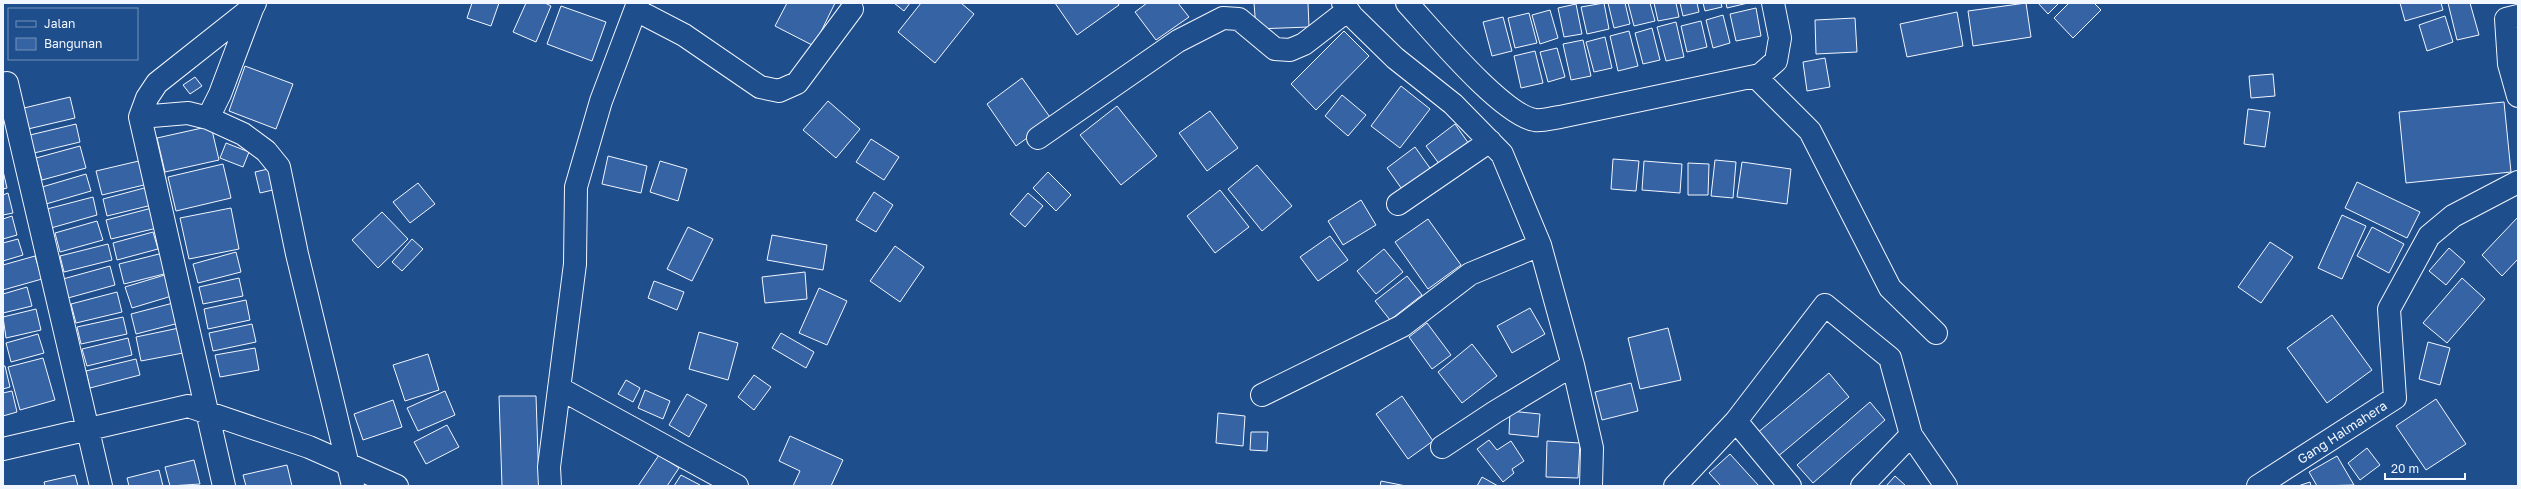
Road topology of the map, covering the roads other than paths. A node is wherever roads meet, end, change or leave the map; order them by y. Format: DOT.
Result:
graph roads {
  1 [pos="1407,3"];
  2 [pos="1773,3"];
  3 [pos="254,5"];
  4 [pos="637,6"];
  5 [pos="1346,6"];
  6 [pos="852,9"];
  7 [pos="2518,16"];
  8 [pos="1755,76"];
  9 [pos="7,83"];
  10 [pos="2518,96"];
  11 [pos="140,116"];
  12 [pos="208,118"];
  13 [pos="1038,138"];
  14 [pos="1490,141"];
  15 [pos="2518,182"];
  16 [pos="1398,204"];
  17 [pos="1540,245"];
  18 [pos="1936,333"];
  19 [pos="1573,366"];
  20 [pos="559,388"];
  21 [pos="1262,396"];
  22 [pos="208,413"];
  23 [pos="1736,421"];
  24 [pos="90,429"];
  25 [pos="1911,435"];
  26 [pos="1442,447"];
  27 [pos="3,449"];
  28 [pos="346,464"];
  29 [pos="102,486"];
  30 [pos="224,486"];
  31 [pos="353,486"];
  32 [pos="397,486"];
  33 [pos="550,486"];
  34 [pos="737,486"];
  35 [pos="1591,486"];
  36 [pos="1675,486"];
  37 [pos="1790,486"];
  38 [pos="1862,486"];
  39 [pos="1946,486"];
  40 [pos="2258,486"];
  1 -- 8 [label="street"];
  2 -- 8 [label="street"];
  3 -- 11 [label="street"];
  3 -- 12 [label="street"];
  4 -- 6 [label="street"];
  4 -- 20 [label="street"];
  5 -- 13 [label="street"];
  5 -- 14 [label="street"];
  7 -- 10 [label="street"];
  8 -- 18 [label="street"];
  9 -- 24 [label="street"];
  11 -- 12 [label="street"];
  11 -- 22 [label="street"];
  12 -- 28 [label="street"];
  14 -- 16 [label="street"];
  14 -- 17 [label="street"];
  15 -- 40 [label="street, Gang Halmahera"];
  17 -- 19 [label="street"];
  17 -- 21 [label="street"];
  19 -- 26 [label="street"];
  19 -- 35 [label="street"];
  20 -- 33 [label="street"];
  20 -- 34 [label="street"];
  22 -- 24 [label="street"];
  22 -- 28 [label="street"];
  22 -- 30 [label="street"];
  23 -- 25 [label="street"];
  23 -- 36 [label="street"];
  23 -- 37 [label="street"];
  24 -- 27 [label="street"];
  24 -- 29 [label="street"];
  25 -- 38 [label="street"];
  25 -- 39 [label="street"];
  28 -- 31 [label="street"];
  28 -- 32 [label="street"];
}
